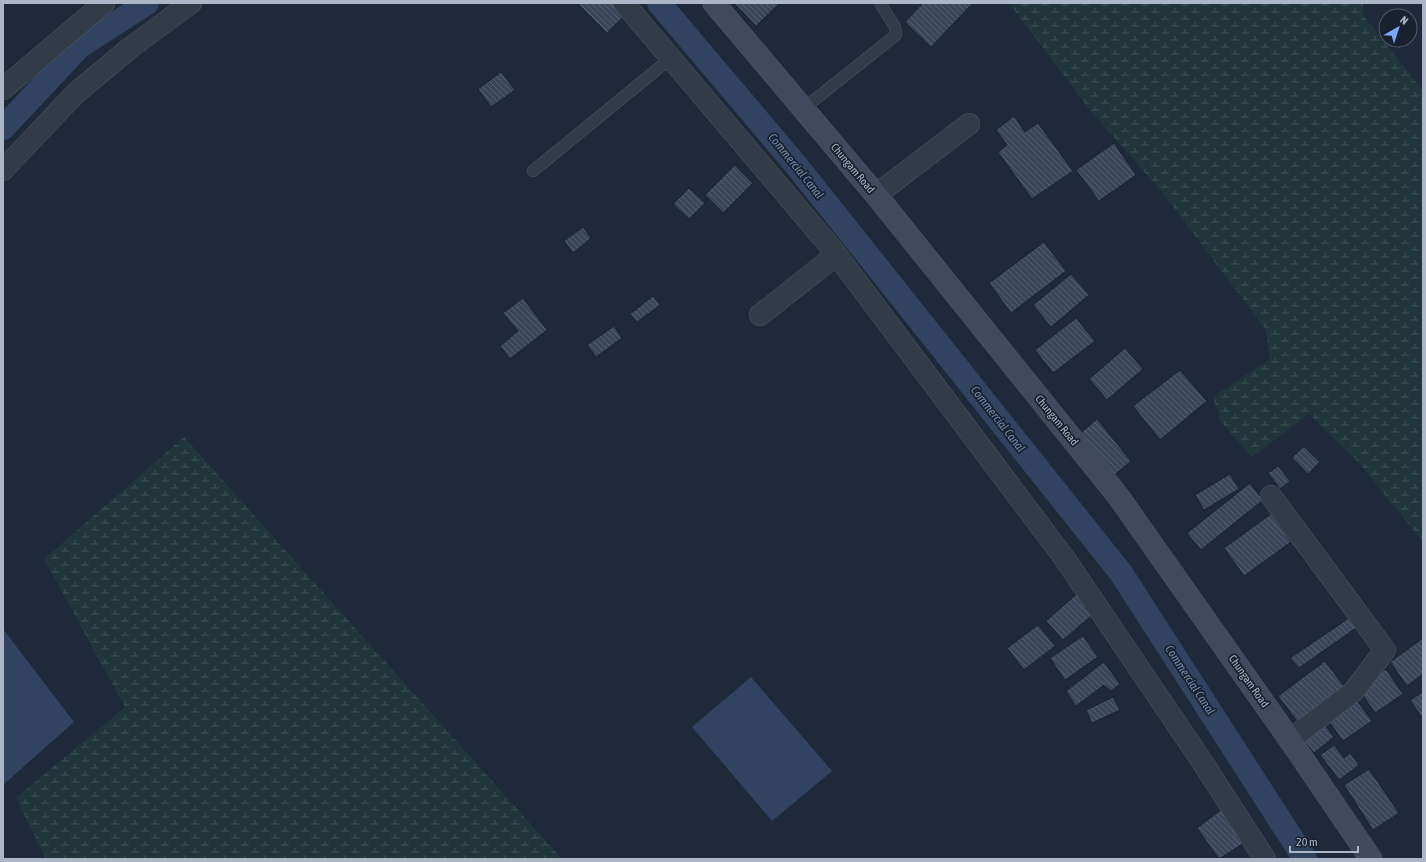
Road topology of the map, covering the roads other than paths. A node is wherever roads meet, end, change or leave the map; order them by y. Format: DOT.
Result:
graph roads {
  1 [pos="104,3"];
  2 [pos="191,3"];
  3 [pos="624,3"];
  4 [pos="714,3"];
  5 [pos="880,3"];
  6 [pos="671,58"];
  7 [pos="3,89"];
  8 [pos="803,110"];
  9 [pos="969,124"];
  10 [pos="3,170"];
  11 [pos="534,171"];
  12 [pos="876,196"];
  13 [pos="836,255"];
  14 [pos="760,315"];
  15 [pos="1271,496"];
  16 [pos="1290,740"];
  17 [pos="1265,859"];
  18 [pos="1370,859"];
  1 -- 7 [label="street"];
  2 -- 10 [label="street"];
  3 -- 6 [label="street"];
  4 -- 8 [label="main road, Chungam Road"];
  5 -- 8 [label="lane"];
  6 -- 11 [label="lane"];
  6 -- 13 [label="street"];
  8 -- 12 [label="main road, Chungam Road"];
  9 -- 12 [label="street"];
  12 -- 16 [label="main road, Chungam Road"];
  13 -- 14 [label="street"];
  13 -- 17 [label="street"];
  15 -- 16 [label="street"];
  16 -- 18 [label="main road, Chungam Road"];
}
